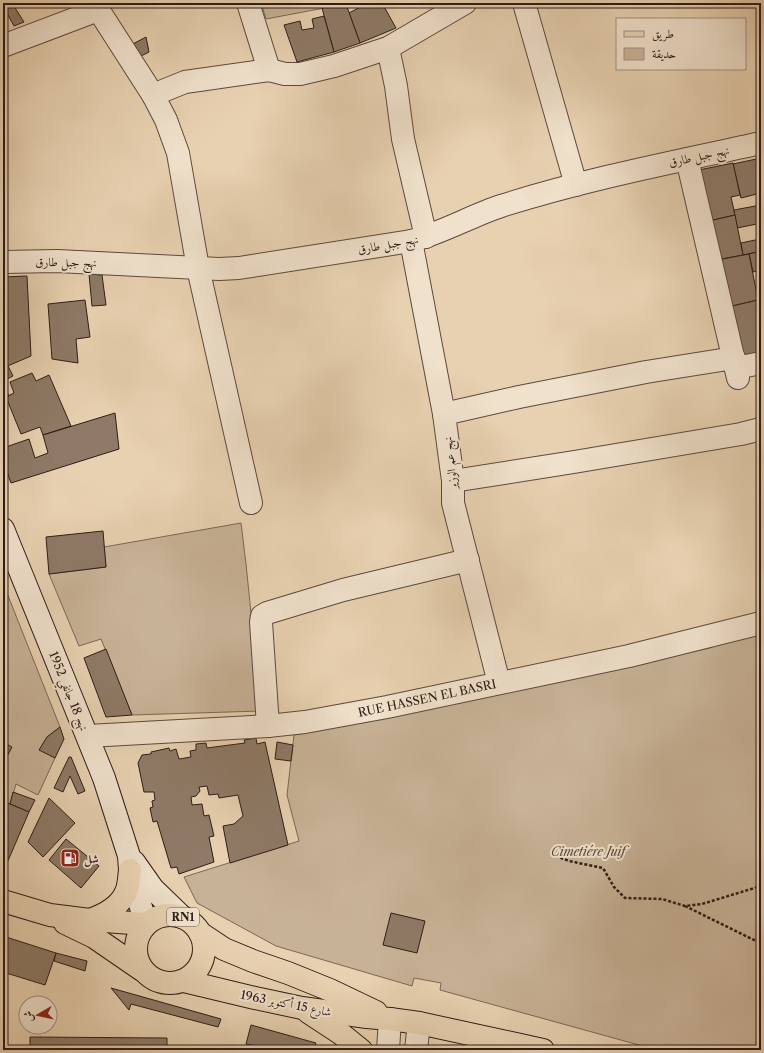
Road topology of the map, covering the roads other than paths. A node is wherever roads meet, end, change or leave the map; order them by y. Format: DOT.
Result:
graph roads {
  1 [pos="248,3"];
  2 [pos="465,3"];
  3 [pos="524,3"];
  4 [pos="96,6"];
  5 [pos="3,46"];
  6 [pos="388,48"];
  7 [pos="269,70"];
  8 [pos="152,95"];
  9 [pos="761,143"];
  10 [pos="687,159"];
  11 [pos="576,185"];
  12 [pos="418,239"];
  13 [pos="3,262"];
  14 [pos="198,268"];
  15 [pos="761,363"];
  16 [pos="736,368"];
  17 [pos="444,414"];
  18 [pos="761,429"];
  19 [pos="453,481"];
  20 [pos="251,503"];
  21 [pos="3,529"];
  22 [pos="468,560"];
  23 [pos="761,623"];
  24 [pos="499,683"];
  25 [pos="268,726"];
  26 [pos="88,736"];
  27 [pos="130,863"];
  28 [pos="3,901"];
  29 [pos="50,915"];
  30 [pos="182,917"];
  31 [pos="90,920"];
  32 [pos="146,924"];
  33 [pos="200,933"];
  34 [pos="142,970"];
  35 [pos="184,981"];
  36 [pos="302,1008"];
  37 [pos="390,1018"];
  38 [pos="419,1023"];
  39 [pos="361,1050"];
  40 [pos="388,1050"];
  41 [pos="416,1050"];
  42 [pos="543,1050"];
  1 -- 7 [label="street"];
  2 -- 6 [label="street"];
  3 -- 11 [label="street"];
  4 -- 5 [label="street"];
  4 -- 8 [label="street"];
  6 -- 7 [label="street"];
  6 -- 12 [label="street, نهج عم الوزير"];
  7 -- 8 [label="street"];
  8 -- 14 [label="street"];
  9 -- 10 [label="street, نهج جبل طارق"];
  10 -- 11 [label="street, نهج جبل طارق"];
  10 -- 16 [label="street"];
  11 -- 12 [label="street, نهج جبل طارق"];
  12 -- 14 [label="street, نهج جبل طارق"];
  12 -- 17 [label="street, نهج عم الوزير"];
  13 -- 14 [label="street, نهج جبل طارق"];
  14 -- 20 [label="street"];
  15 -- 16 [label="street"];
  16 -- 17 [label="street"];
  17 -- 19 [label="street, نهج عم الوزير"];
  18 -- 19 [label="street"];
  19 -- 22 [label="street, نهج عم الوزير"];
  21 -- 26 [label="street, نهج 18 جانفي 1952"];
  22 -- 24 [label="street, نهج عم الوزير"];
  22 -- 25 [label="street"];
  23 -- 24 [label="street, RUE HASSEN EL BASRI"];
  24 -- 25 [label="street, RUE HASSEN EL BASRI"];
  25 -- 26 [label="street, RUE HASSEN EL BASRI"];
  26 -- 27 [label="street, نهج 18 جانفي 1952"];
  27 -- 30 [label="street"];
  27 -- 31 [label="main road"];
  27 -- 32 [label="street, نهج 18 جانفي 1952"];
  28 -- 29 [label="main road, RN1"];
  29 -- 31 [label="main road, RN1"];
  29 -- 34 [label="main road, RN1"];
  30 -- 32 [label="main road, RN1"];
  30 -- 33 [label="main road, RN1"];
  31 -- 32 [label="main road, RN1"];
  32 -- 34 [label="main road"];
  33 -- 35 [label="main road, RN1"];
  33 -- 37 [label="main road, شارع 15 أكتوبر 1963 / RN1"];
  34 -- 35 [label="main road, RN1"];
  35 -- 36 [label="main road, شارع 15 أكتوبر 1963 / RN1"];
  36 -- 37 [label="main road, شارع 15 أكتوبر 1963 / RN1"];
  36 -- 39 [label="main road"];
  37 -- 38 [label="main road, شارع 15 أكتوبر 1963 / RN1"];
  37 -- 40 [label="street"];
  38 -- 41 [label="street"];
  38 -- 42 [label="main road, شارع 15 أكتوبر 1963 / RN1"];
}
